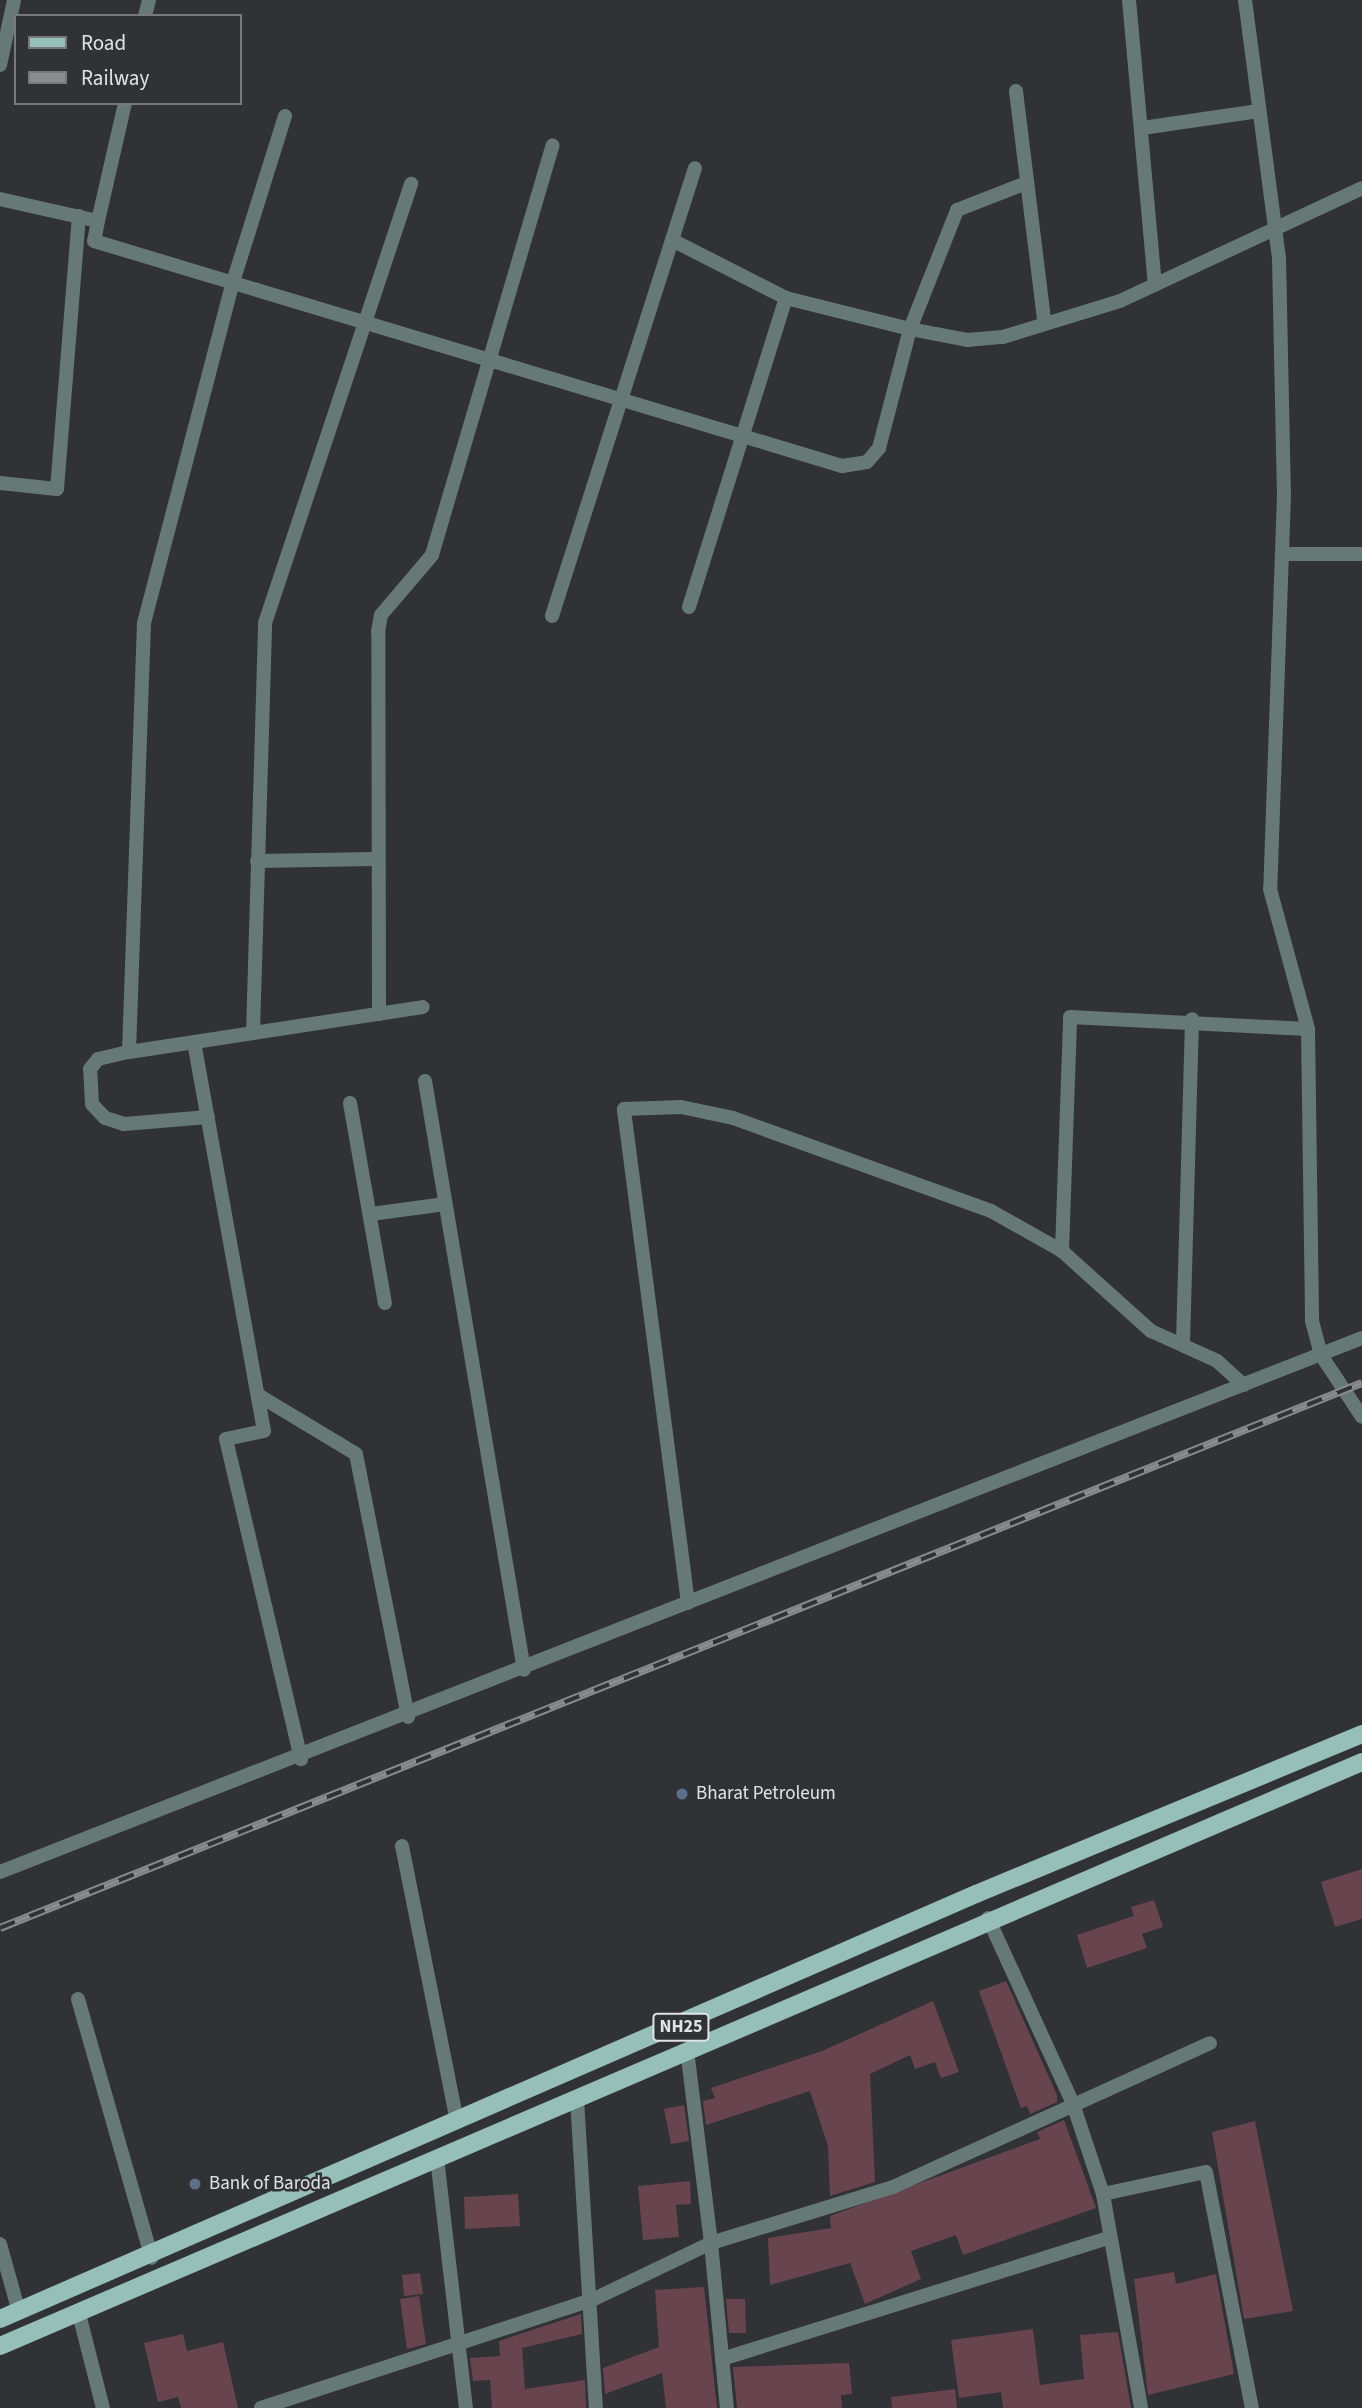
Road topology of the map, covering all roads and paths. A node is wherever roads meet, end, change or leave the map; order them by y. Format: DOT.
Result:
graph roads {
  1 [pos="15,0"];
  2 [pos="1129,0"];
  3 [pos="1245,0"];
  4 [pos="0,65"];
  5 [pos="1016,90"];
  6 [pos="125,105"];
  7 [pos="1259,111"];
  8 [pos="285,116"];
  9 [pos="1142,128"];
  10 [pos="553,145"];
  11 [pos="695,168"];
  12 [pos="411,184"];
  13 [pos="1024,184"];
  14 [pos="1362,188"];
  15 [pos="0,199"];
  16 [pos="79,216"];
  17 [pos="98,221"];
  18 [pos="1275,229"];
  19 [pos="672,240"];
  20 [pos="233,282"];
  21 [pos="1155,285"];
  22 [pos="786,298"];
  23 [pos="368,320"];
  24 [pos="1044,320"];
  25 [pos="910,329"];
  26 [pos="488,356"];
  27 [pos="623,397"];
  28 [pos="745,435"];
  29 [pos="0,483"];
  30 [pos="1282,554"];
  31 [pos="1362,554"];
  32 [pos="689,607"];
  33 [pos="552,616"];
  34 [pos="374,859"];
  35 [pos="257,861"];
  36 [pos="423,1007"];
  37 [pos="379,1014"];
  38 [pos="1192,1019"];
  39 [pos="1308,1028"];
  40 [pos="253,1033"];
  41 [pos="194,1042"];
  42 [pos="129,1052"];
  43 [pos="425,1081"];
  44 [pos="350,1103"];
  45 [pos="208,1117"];
  46 [pos="445,1204"];
  47 [pos="371,1214"];
  48 [pos="1062,1251"];
  49 [pos="385,1303"];
  50 [pos="1362,1338"];
  51 [pos="1183,1343"];
  52 [pos="1321,1355"];
  53 [pos="1244,1385"];
  54 [pos="258,1395"];
  55 [pos="1362,1417"];
  56 [pos="688,1603"];
  57 [pos="524,1670"];
  58 [pos="408,1717"];
  59 [pos="1362,1734"];
  60 [pos="301,1759"];
  61 [pos="1362,1762"];
  62 [pos="401,1846"];
  63 [pos="0,1872"];
  64 [pos="988,1918"];
  65 [pos="78,1999"];
  66 [pos="1210,2043"];
  67 [pos="687,2050"];
  68 [pos="578,2099"];
  69 [pos="1073,2104"];
  70 [pos="457,2122"];
  71 [pos="437,2158"];
  72 [pos="1103,2194"];
  73 [pos="1109,2238"];
  74 [pos="711,2243"];
  75 [pos="0,2244"];
  76 [pos="152,2258"];
  77 [pos="592,2300"];
  78 [pos="19,2312"];
  79 [pos="79,2314"];
  80 [pos="0,2319"];
  81 [pos="457,2339"];
  82 [pos="0,2346"];
  83 [pos="722,2359"];
  84 [pos="103,2408"];
  85 [pos="261,2408"];
  86 [pos="466,2408"];
  87 [pos="596,2408"];
  88 [pos="727,2408"];
  89 [pos="1140,2408"];
  90 [pos="1252,2408"];
  1 -- 4 [label="street"];
  2 -- 9 [label="street"];
  3 -- 7 [label="street"];
  5 -- 13 [label="street"];
  6 -- 17 [label="street"];
  7 -- 9 [label="street"];
  7 -- 18 [label="street"];
  8 -- 20 [label="street"];
  9 -- 21 [label="street"];
  10 -- 26 [label="street"];
  11 -- 19 [label="street"];
  12 -- 23 [label="street"];
  13 -- 24 [label="street"];
  13 -- 25 [label="street"];
  14 -- 18 [label="street"];
  15 -- 16 [label="street"];
  16 -- 17 [label="street"];
  16 -- 29 [label="street"];
  17 -- 20 [label="street"];
  18 -- 21 [label="street"];
  18 -- 30 [label="street"];
  19 -- 22 [label="street"];
  19 -- 27 [label="street"];
  20 -- 23 [label="street"];
  20 -- 42 [label="street"];
  21 -- 24 [label="street"];
  22 -- 25 [label="street"];
  22 -- 28 [label="street"];
  23 -- 26 [label="street"];
  23 -- 35 [label="street"];
  24 -- 25 [label="street"];
  25 -- 28 [label="street"];
  26 -- 27 [label="street"];
  26 -- 34 [label="street"];
  27 -- 28 [label="street"];
  27 -- 33 [label="street"];
  28 -- 32 [label="street"];
  30 -- 31 [label="street"];
  30 -- 39 [label="street"];
  34 -- 35 [label="street"];
  34 -- 37 [label="street"];
  35 -- 40 [label="street"];
  36 -- 37 [label="street"];
  37 -- 40 [label="street"];
  38 -- 39 [label="street"];
  38 -- 48 [label="street"];
  38 -- 51 [label="street"];
  39 -- 52 [label="street"];
  40 -- 41 [label="street"];
  41 -- 42 [label="street"];
  41 -- 45 [label="street"];
  42 -- 45 [label="street"];
  43 -- 46 [label="street"];
  44 -- 47 [label="street"];
  45 -- 54 [label="street"];
  46 -- 47 [label="street"];
  46 -- 57 [label="street"];
  47 -- 49 [label="street"];
  48 -- 51 [label="street"];
  48 -- 56 [label="street"];
  50 -- 52 [label="street"];
  51 -- 53 [label="street"];
  52 -- 53 [label="street"];
  52 -- 55 [label="street"];
  53 -- 56 [label="street"];
  54 -- 58 [label="street"];
  54 -- 60 [label="street"];
  56 -- 57 [label="street"];
  57 -- 58 [label="street"];
  58 -- 60 [label="street"];
  59 -- 70 [label="main road, NH25"];
  60 -- 63 [label="street"];
  61 -- 64 [label="main road, NH25"];
  62 -- 70 [label="street"];
  64 -- 67 [label="main road, NH25"];
  64 -- 69 [label="street"];
  65 -- 76 [label="street"];
  66 -- 69 [label="street"];
  67 -- 68 [label="main road, NH25"];
  67 -- 74 [label="street"];
  68 -- 71 [label="main road, NH25"];
  68 -- 77 [label="street"];
  69 -- 72 [label="street"];
  69 -- 74 [label="street"];
  70 -- 76 [label="main road, NH25"];
  71 -- 79 [label="main road, NH25"];
  71 -- 81 [label="street"];
  72 -- 73 [label="street"];
  72 -- 90 [label="street"];
  73 -- 83 [label="street"];
  73 -- 89 [label="street"];
  74 -- 77 [label="street"];
  74 -- 83 [label="street"];
  75 -- 78 [label="street"];
  76 -- 78 [label="main road, NH25"];
  77 -- 81 [label="street"];
  77 -- 87 [label="street"];
  78 -- 80 [label="main road, NH25"];
  79 -- 82 [label="main road, NH25"];
  79 -- 84 [label="street"];
  81 -- 85 [label="street"];
  81 -- 86 [label="street"];
  83 -- 88 [label="street"];
}
